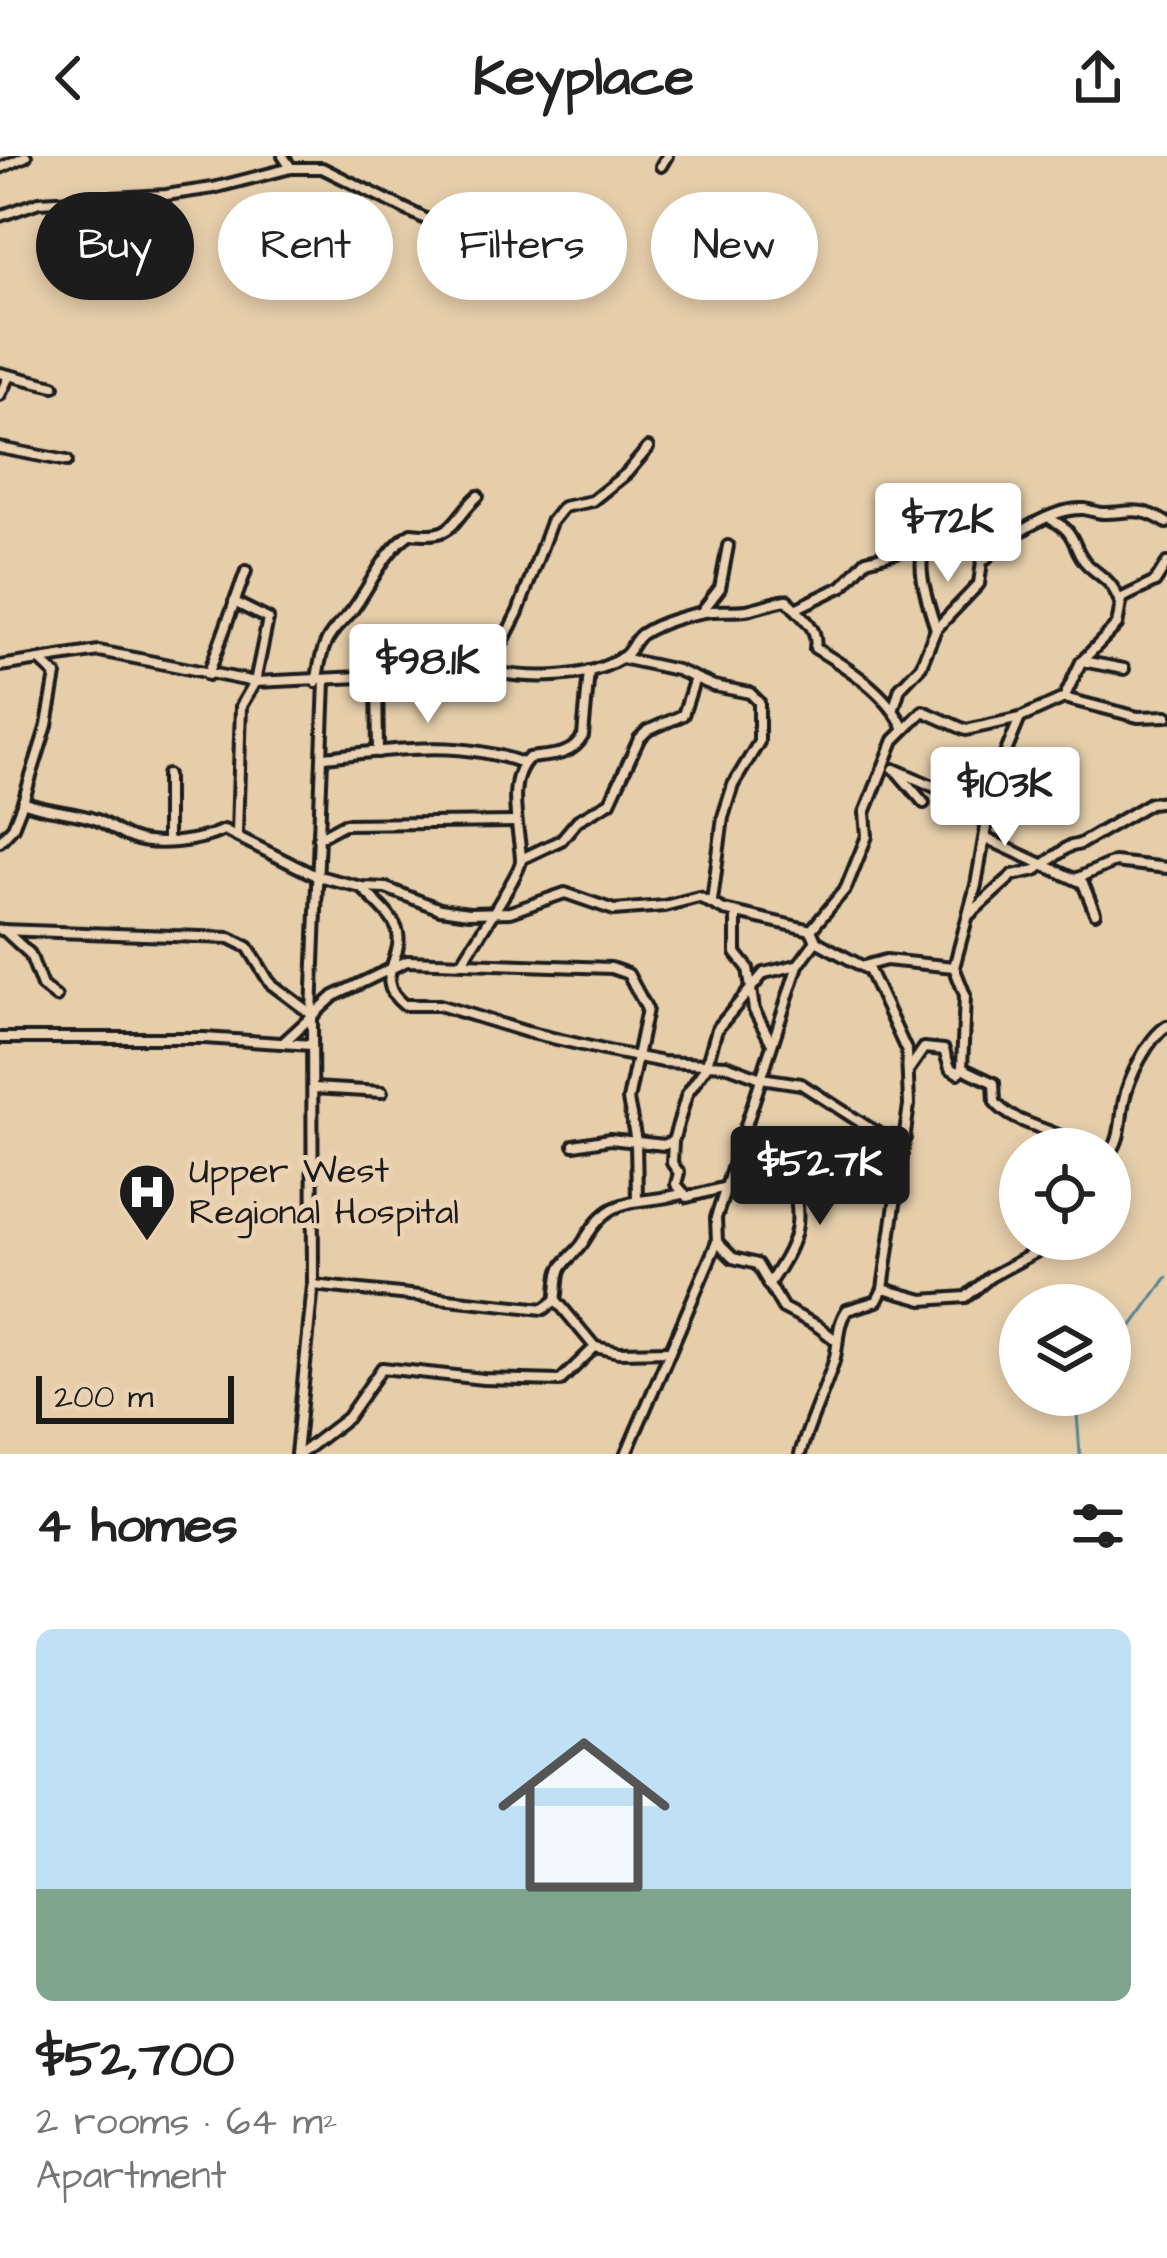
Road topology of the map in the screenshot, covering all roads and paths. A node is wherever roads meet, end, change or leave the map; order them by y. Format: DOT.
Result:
graph roads {
  1 [pos="26,156"];
  2 [pos="284,156"];
  3 [pos="667,156"];
  4 [pos="661,166"];
  5 [pos="0,168"];
  6 [pos="291,168"];
  7 [pos="417,212"];
  8 [pos="0,216"];
  9 [pos="4,375"];
  10 [pos="54,386"];
  11 [pos="0,395"];
  12 [pos="0,448"];
  13 [pos="648,448"];
  14 [pos="67,461"];
  15 [pos="478,496"];
  16 [pos="1050,519"];
  17 [pos="1167,523"];
  18 [pos="934,535"];
  19 [pos="728,546"];
  20 [pos="982,562"];
  21 [pos="1167,563"];
  22 [pos="246,571"];
  23 [pos="787,600"];
  24 [pos="234,602"];
  25 [pos="1120,603"];
  26 [pos="701,612"];
  27 [pos="936,629"];
  28 [pos="621,658"];
  29 [pos="41,661"];
  30 [pos="1081,662"];
  31 [pos="0,666"];
  32 [pos="1124,669"];
  33 [pos="488,671"];
  34 [pos="590,671"];
  35 [pos="208,674"];
  36 [pos="377,676"];
  37 [pos="695,678"];
  38 [pos="320,681"];
  39 [pos="255,682"];
  40 [pos="1064,698"];
  41 [pos="894,708"];
  42 [pos="1167,716"];
  43 [pos="1020,718"];
  44 [pos="904,729"];
  45 [pos="378,752"];
  46 [pos="325,757"];
  47 [pos="523,763"];
  48 [pos="890,766"];
  49 [pos="167,775"];
  50 [pos="1167,801"];
  51 [pos="23,802"];
  52 [pos="924,803"];
  53 [pos="990,811"];
  54 [pos="515,822"];
  55 [pos="237,834"];
  56 [pos="317,838"];
  57 [pos="985,838"];
  58 [pos="167,840"];
  59 [pos="0,841"];
  60 [pos="521,859"];
  61 [pos="1045,864"];
  62 [pos="1167,868"];
  63 [pos="314,875"];
  64 [pos="1075,879"];
  65 [pos="362,887"];
  66 [pos="712,902"];
  67 [pos="492,912"];
  68 [pos="736,913"];
  69 [pos="1095,914"];
  70 [pos="968,915"];
  71 [pos="2,930"];
  72 [pos="811,930"];
  73 [pos="816,940"];
  74 [pos="463,961"];
  75 [pos="798,965"];
  76 [pos="864,966"];
  77 [pos="954,967"];
  78 [pos="388,969"];
  79 [pos="752,986"];
  80 [pos="56,997"];
  81 [pos="312,1014"];
  82 [pos="1167,1025"];
  83 [pos="0,1038"];
  84 [pos="285,1041"];
  85 [pos="772,1043"];
  86 [pos="312,1045"];
  87 [pos="637,1055"];
  88 [pos="706,1067"];
  89 [pos="962,1068"];
  90 [pos="908,1072"];
  91 [pos="761,1078"];
  92 [pos="313,1088"];
  93 [pos="382,1092"];
  94 [pos="1040,1128"];
  95 [pos="1122,1128"];
  96 [pos="879,1134"];
  97 [pos="905,1138"];
  98 [pos="636,1141"];
  99 [pos="673,1141"];
  100 [pos="574,1145"];
  101 [pos="739,1146"];
  102 [pos="767,1154"];
  103 [pos="788,1156"];
  104 [pos="726,1187"];
  105 [pos="682,1194"];
  106 [pos="637,1200"];
  107 [pos="717,1242"];
  108 [pos="1021,1260"];
  109 [pos="314,1285"];
  110 [pos="768,1285"];
  111 [pos="883,1288"];
  112 [pos="556,1300"];
  113 [pos="837,1341"];
  114 [pos="595,1347"];
  115 [pos="670,1351"];
  116 [pos="298,1454"];
  117 [pos="626,1454"];
  118 [pos="800,1454"];
  1 -- 5 [label="street"];
  2 -- 6 [label="street"];
  3 -- 4 [label="street"];
  6 -- 7 [label="street"];
  6 -- 8 [label="street"];
  9 -- 10 [label="street"];
  9 -- 11 [label="street"];
  12 -- 14 [label="street"];
  13 -- 33 [label="street"];
  15 -- 38 [label="street"];
  16 -- 17 [label="street"];
  16 -- 20 [label="street"];
  16 -- 25 [label="street"];
  18 -- 20 [label="street"];
  18 -- 23 [label="street"];
  18 -- 27 [label="street"];
  19 -- 26 [label="street"];
  20 -- 27 [label="street"];
  21 -- 25 [label="street"];
  22 -- 24 [label="street"];
  23 -- 26 [label="street"];
  23 -- 41 [label="street"];
  24 -- 35 [label="street"];
  24 -- 39 [label="street"];
  25 -- 30 [label="street"];
  26 -- 28 [label="street"];
  27 -- 41 [label="street"];
  28 -- 34 [label="street"];
  28 -- 37 [label="street"];
  29 -- 31 [label="street"];
  29 -- 35 [label="street"];
  29 -- 51 [label="street"];
  30 -- 32 [label="street"];
  30 -- 40 [label="street"];
  33 -- 34 [label="street"];
  33 -- 36 [label="street"];
  34 -- 47 [label="street"];
  35 -- 39 [label="street"];
  36 -- 38 [label="street"];
  36 -- 45 [label="street"];
  37 -- 60 [label="street"];
  37 -- 66 [label="street"];
  38 -- 39 [label="street"];
  38 -- 46 [label="street"];
  39 -- 55 [label="street"];
  40 -- 42 [label="street"];
  40 -- 43 [label="street"];
  41 -- 44 [label="street"];
  43 -- 44 [label="street"];
  43 -- 53 [label="street"];
  44 -- 48 [label="street"];
  45 -- 46 [label="street"];
  45 -- 47 [label="street"];
  46 -- 56 [label="street"];
  47 -- 54 [label="street"];
  48 -- 52 [label="street"];
  48 -- 53 [label="street"];
  48 -- 72 [label="street"];
  49 -- 58 [label="street"];
  50 -- 61 [label="street"];
  51 -- 58 [label="street"];
  51 -- 59 [label="street"];
  53 -- 57 [label="street"];
  54 -- 56 [label="street"];
  54 -- 60 [label="street"];
  55 -- 58 [label="street"];
  55 -- 63 [label="street"];
  56 -- 63 [label="street"];
  57 -- 61 [label="street"];
  57 -- 70 [label="street"];
  60 -- 67 [label="street"];
  61 -- 64 [label="street"];
  61 -- 70 [label="street"];
  62 -- 64 [label="street"];
  63 -- 65 [label="street"];
  63 -- 81 [label="street"];
  64 -- 69 [label="street"];
  65 -- 67 [label="street"];
  65 -- 78 [label="street"];
  66 -- 67 [label="street"];
  66 -- 68 [label="street"];
  67 -- 74 [label="street"];
  68 -- 72 [label="street"];
  68 -- 79 [label="street"];
  70 -- 77 [label="street"];
  71 -- 80 [label="street"];
  71 -- 81 [label="street"];
  72 -- 73 [label="street"];
  73 -- 75 [label="street"];
  73 -- 76 [label="street"];
  74 -- 78 [label="street"];
  74 -- 87 [label="street"];
  75 -- 79 [label="street"];
  75 -- 85 [label="street"];
  76 -- 77 [label="street"];
  76 -- 90 [label="street"];
  77 -- 89 [label="street"];
  78 -- 81 [label="street"];
  78 -- 87 [label="street"];
  79 -- 85 [label="street"];
  79 -- 88 [label="street"];
  81 -- 84 [label="street"];
  81 -- 86 [label="street"];
  82 -- 95 [label="street"];
  83 -- 84 [label="street"];
  84 -- 86 [label="street"];
  85 -- 91 [label="street"];
  86 -- 92 [label="street"];
  87 -- 88 [label="street"];
  87 -- 98 [label="street"];
  88 -- 91 [label="street"];
  88 -- 99 [label="street"];
  89 -- 90 [label="street"];
  89 -- 94 [label="street"];
  90 -- 97 [label="street"];
  91 -- 96 [label="street"];
  91 -- 101 [label="street"];
  92 -- 93 [label="street"];
  92 -- 109 [label="street"];
  96 -- 97 [label="street"];
  96 -- 103 [label="street"];
  97 -- 111 [label="street"];
  98 -- 99 [label="street"];
  98 -- 100 [label="street"];
  98 -- 106 [label="street"];
  99 -- 105 [label="street"];
  101 -- 102 [label="street"];
  101 -- 104 [label="street"];
  102 -- 103 [label="street"];
  102 -- 104 [label="street"];
  103 -- 110 [label="street"];
  104 -- 105 [label="street"];
  104 -- 107 [label="street"];
  105 -- 106 [label="street"];
  106 -- 112 [label="street"];
  107 -- 110 [label="street"];
  107 -- 115 [label="street"];
  108 -- 111 [label="street"];
  109 -- 112 [label="street"];
  109 -- 116 [label="street"];
  110 -- 113 [label="street"];
  111 -- 113 [label="street"];
  112 -- 114 [label="street"];
  113 -- 118 [label="street"];
  114 -- 115 [label="street"];
  114 -- 116 [label="street"];
  115 -- 117 [label="street"];
}
